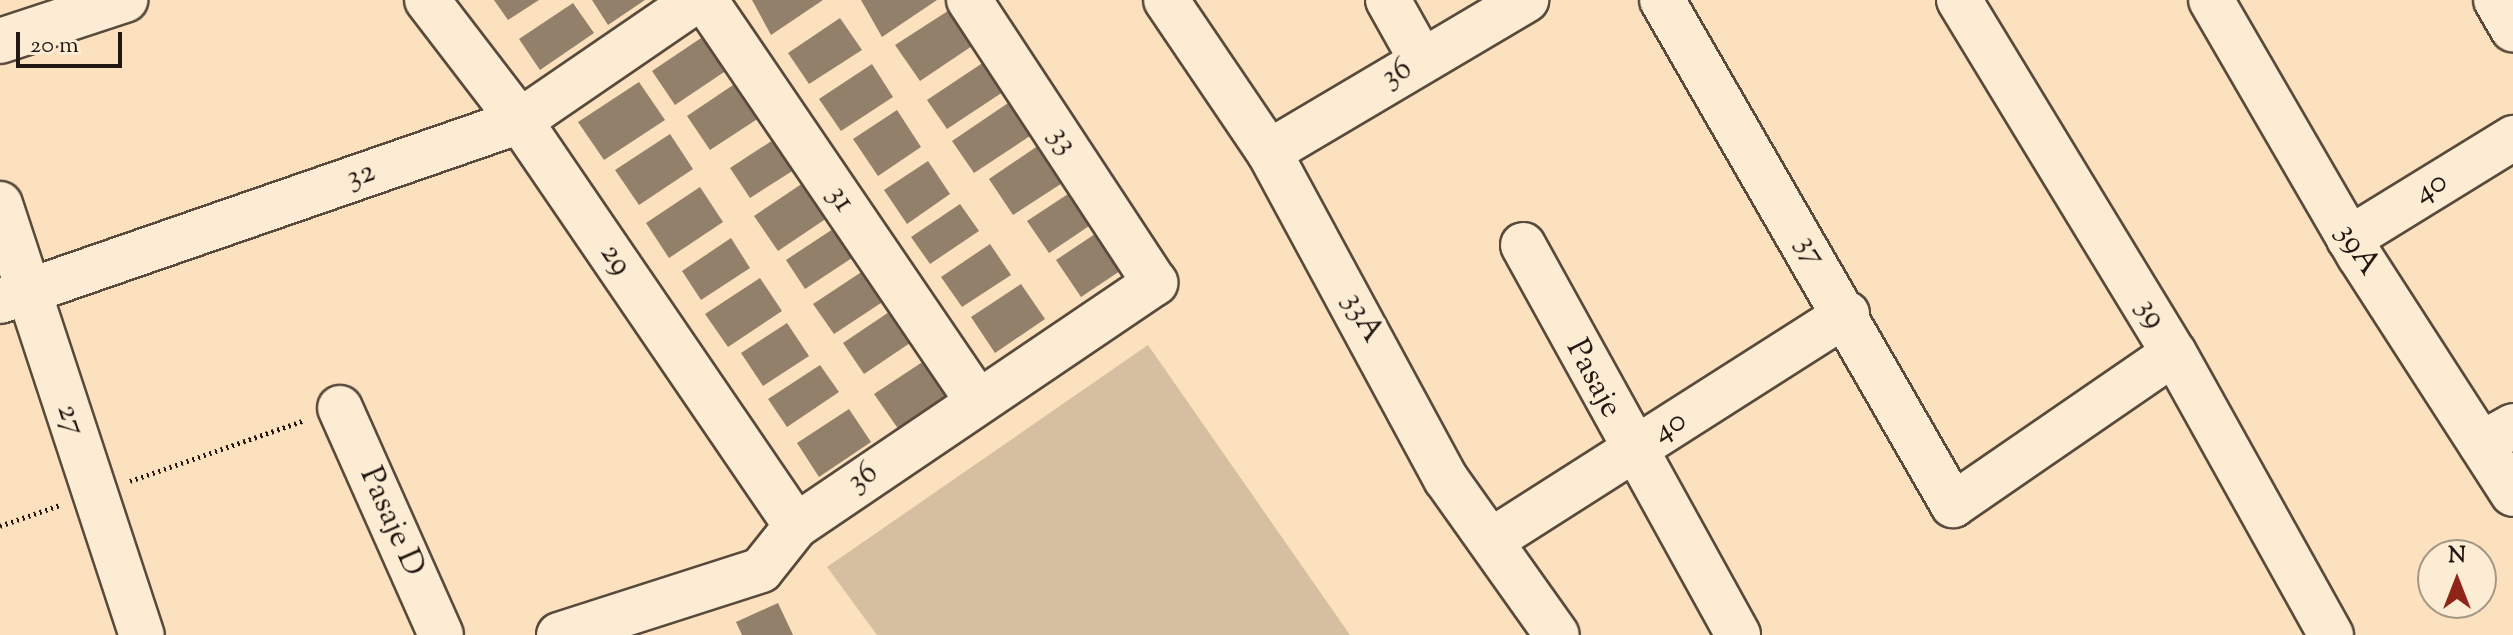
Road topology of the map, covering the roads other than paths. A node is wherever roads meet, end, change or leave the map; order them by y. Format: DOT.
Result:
graph roads {
  1 [pos="125,0"];
  2 [pos="427,0"];
  3 [pos="697,0"];
  4 [pos="705,0"];
  5 [pos="969,0"];
  6 [pos="1166,0"];
  7 [pos="1388,0"];
  8 [pos="1526,0"];
  9 [pos="1662,0"];
  10 [pos="1959,0"];
  11 [pos="2211,0"];
  12 [pos="2496,0"];
  13 [pos="2513,30"];
  14 [pos="0,41"];
  15 [pos="1421,59"];
  16 [pos="520,121"];
  17 [pos="2513,138"];
  18 [pos="1269,152"];
  19 [pos="0,204"];
  20 [pos="2349,239"];
  21 [pos="1523,245"];
  22 [pos="1155,283"];
  23 [pos="14,296"];
  24 [pos="1847,314"];
  25 [pos="2174,353"];
  26 [pos="975,398"];
  27 [pos="340,408"];
  28 [pos="2497,435"];
  29 [pos="1631,451"];
  30 [pos="2513,494"];
  31 [pos="796,526"];
  32 [pos="1492,540"];
  33 [pos="142,635"];
  34 [pos="441,635"];
  35 [pos="559,635"];
  36 [pos="1557,635"];
  37 [pos="1738,635"];
  38 [pos="2331,635"];
  1 -- 14 [label="street"];
  2 -- 16 [label="street, 29"];
  3 -- 16 [label="street, 32"];
  4 -- 26 [label="street, 31"];
  5 -- 22 [label="street, 33"];
  6 -- 18 [label="street, 33A"];
  7 -- 15 [label="street"];
  8 -- 15 [label="street, 36"];
  9 -- 24 [label="street, 37"];
  10 -- 25 [label="street, 39"];
  11 -- 20 [label="street, 39A"];
  12 -- 13 [label="street"];
  15 -- 18 [label="street, 36"];
  16 -- 23 [label="street, 32"];
  16 -- 31 [label="street, 29"];
  17 -- 20 [label="street, 40"];
  18 -- 32 [label="street, 33A"];
  19 -- 23 [label="street, 27"];
  20 -- 28 [label="street, 39A"];
  21 -- 29 [label="street, Pasaje"];
  22 -- 26 [label="street, 36"];
  23 -- 33 [label="street, 27"];
  24 -- 25 [label="street, 37"];
  24 -- 29 [label="street, 40"];
  25 -- 38 [label="street, 39"];
  26 -- 31 [label="street, 36"];
  27 -- 34 [label="street, Pasaje D"];
  28 -- 30 [label="street, 39A"];
  29 -- 32 [label="street, 40"];
  29 -- 37 [label="street, Pasaje"];
  31 -- 35 [label="street, 36"];
  32 -- 36 [label="street, 33A"];
}
